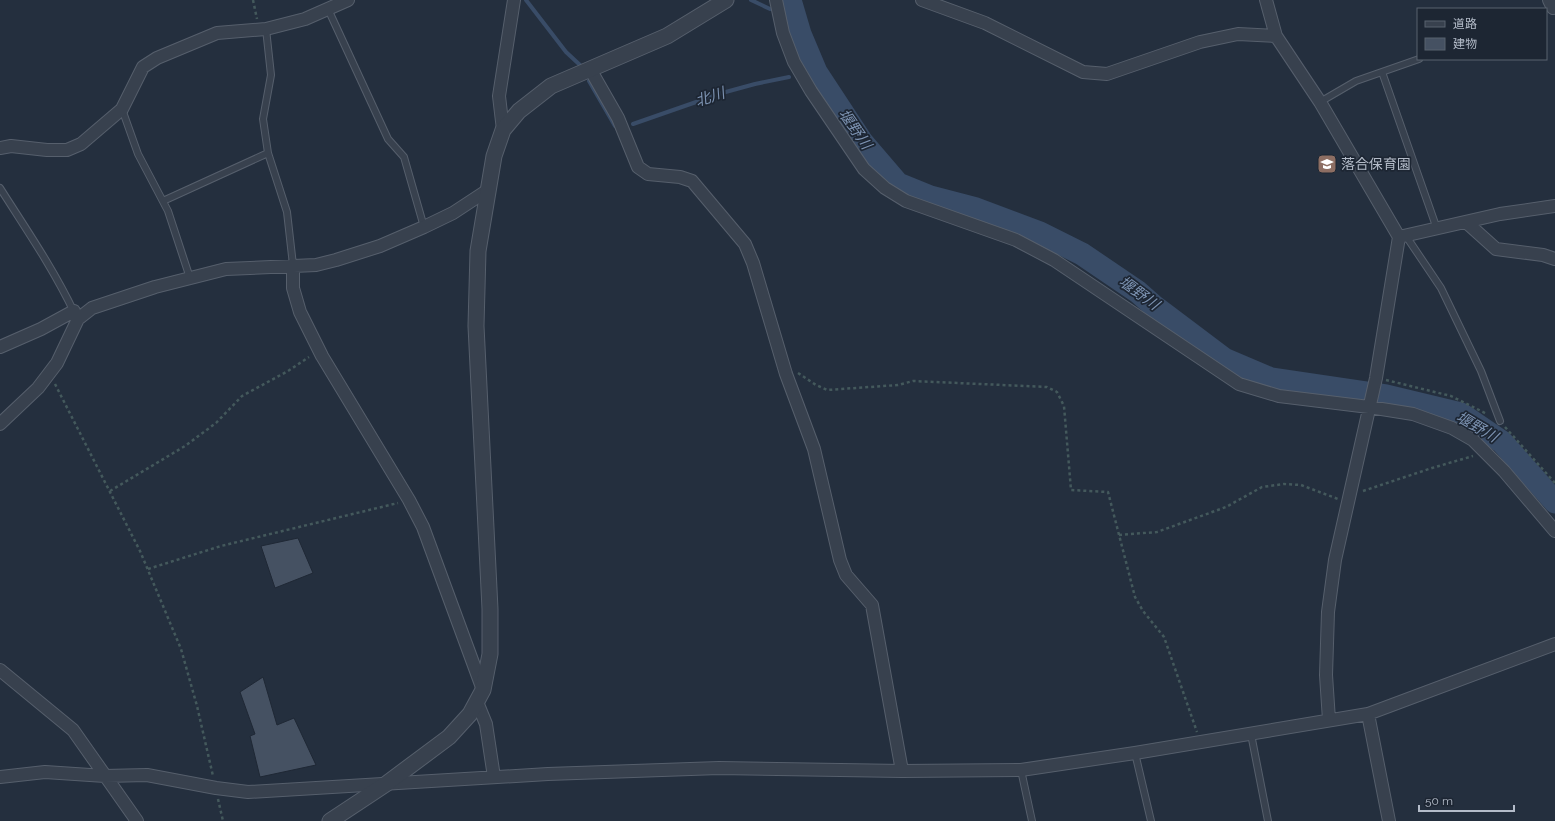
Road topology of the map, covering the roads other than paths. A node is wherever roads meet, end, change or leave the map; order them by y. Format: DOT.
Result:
graph roads {
  1 [pos="348,0"];
  2 [pos="514,0"];
  3 [pos="726,0"];
  4 [pos="776,0"];
  5 [pos="922,0"];
  6 [pos="1266,0"];
  7 [pos="328,9"];
  8 [pos="263,30"];
  9 [pos="1276,36"];
  10 [pos="1417,60"];
  11 [pos="590,69"];
  12 [pos="1382,72"];
  13 [pos="1320,102"];
  14 [pos="122,109"];
  15 [pos="503,130"];
  16 [pos="0,148"];
  17 [pos="268,153"];
  18 [pos="0,188"];
  19 [pos="488,190"];
  20 [pos="163,202"];
  21 [pos="1555,206"];
  22 [pos="1466,222"];
  23 [pos="424,227"];
  24 [pos="1437,229"];
  25 [pos="1403,237"];
  26 [pos="1555,259"];
  27 [pos="293,265"];
  28 [pos="190,278"];
  29 [pos="76,315"];
  30 [pos="0,347"];
  31 [pos="1369,407"];
  32 [pos="1500,421"];
  33 [pos="0,424"];
  34 [pos="1555,531"];
  35 [pos="1555,644"];
  36 [pos="0,670"];
  37 [pos="480,696"];
  38 [pos="1368,714"];
  39 [pos="1329,720"];
  40 [pos="1250,734"];
  41 [pos="1135,753"];
  42 [pos="1021,770"];
  43 [pos="902,771"];
  44 [pos="105,776"];
  45 [pos="0,777"];
  46 [pos="494,777"];
  47 [pos="386,784"];
  48 [pos="137,821"];
  49 [pos="330,821"];
  50 [pos="1032,821"];
  51 [pos="1150,821"];
  52 [pos="1268,821"];
  53 [pos="1389,821"];
  1 -- 7 [label="street"];
  2 -- 15 [label="street"];
  3 -- 11 [label="street"];
  4 -- 31 [label="street"];
  5 -- 9 [label="street"];
  6 -- 9 [label="street"];
  7 -- 8 [label="street"];
  7 -- 23 [label="lane"];
  8 -- 14 [label="street"];
  8 -- 17 [label="lane"];
  9 -- 13 [label="street"];
  10 -- 12 [label="lane"];
  11 -- 15 [label="street"];
  11 -- 43 [label="street"];
  12 -- 13 [label="lane"];
  12 -- 24 [label="lane"];
  13 -- 25 [label="street"];
  14 -- 16 [label="street"];
  14 -- 20 [label="lane"];
  15 -- 19 [label="street"];
  17 -- 20 [label="lane"];
  17 -- 27 [label="lane"];
  18 -- 29 [label="lane"];
  19 -- 23 [label="street"];
  19 -- 37 [label="street"];
  20 -- 28 [label="lane"];
  21 -- 22 [label="street"];
  22 -- 24 [label="street"];
  22 -- 26 [label="street"];
  23 -- 27 [label="street"];
  24 -- 25 [label="street"];
  25 -- 31 [label="street"];
  25 -- 32 [label="lane"];
  27 -- 28 [label="street"];
  27 -- 37 [label="street"];
  28 -- 29 [label="street"];
  29 -- 30 [label="street"];
  29 -- 33 [label="street"];
  31 -- 34 [label="street"];
  31 -- 39 [label="street"];
  35 -- 38 [label="street"];
  36 -- 44 [label="street"];
  37 -- 46 [label="street"];
  37 -- 47 [label="street"];
  38 -- 39 [label="street"];
  38 -- 53 [label="street"];
  39 -- 40 [label="street"];
  40 -- 41 [label="street"];
  40 -- 52 [label="lane"];
  41 -- 42 [label="street"];
  41 -- 51 [label="lane"];
  42 -- 43 [label="street"];
  42 -- 50 [label="lane"];
  43 -- 46 [label="street"];
  44 -- 45 [label="street"];
  44 -- 47 [label="street"];
  44 -- 48 [label="street"];
  46 -- 47 [label="street"];
  47 -- 49 [label="street"];
}
